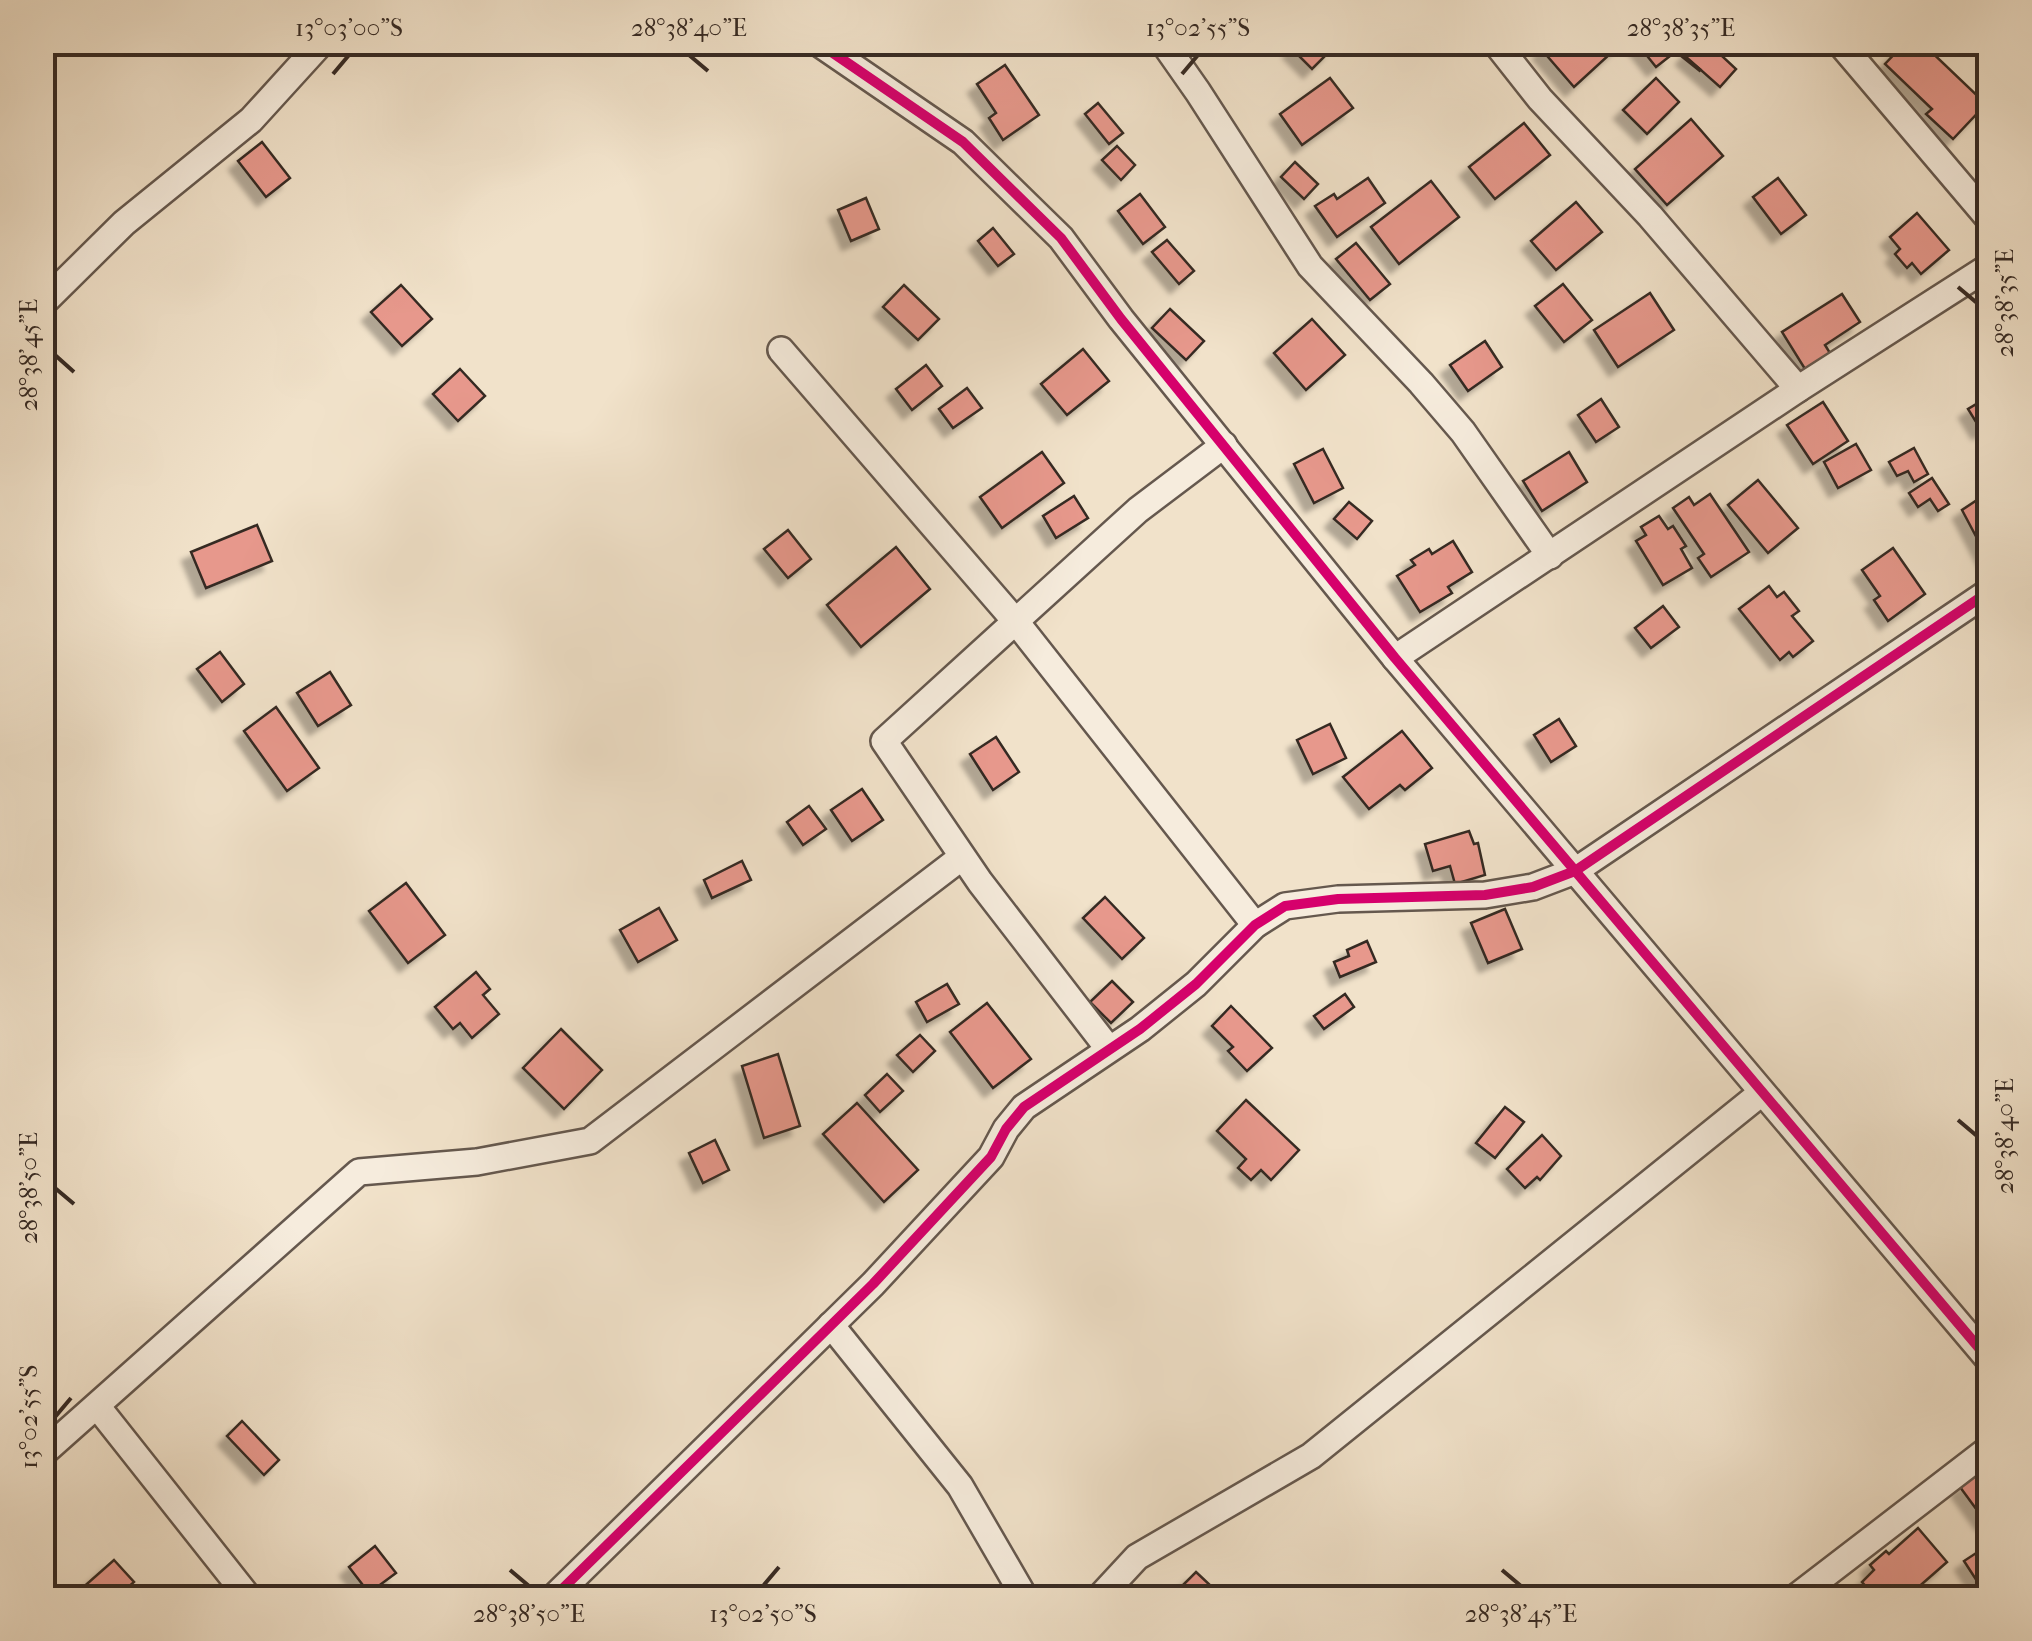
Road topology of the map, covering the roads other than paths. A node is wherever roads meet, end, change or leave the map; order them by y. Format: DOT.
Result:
graph roads {
  1 [pos="322,42"];
  2 [pos="817,42"];
  3 [pos="1162,42"];
  4 [pos="1495,42"];
  5 [pos="1839,43"];
  6 [pos="1990,220"];
  7 [pos="1990,266"];
  8 [pos="42,304"];
  9 [pos="781,350"];
  10 [pos="1798,389"];
  11 [pos="1224,446"];
  12 [pos="1550,556"];
  13 [pos="1990,591"];
  14 [pos="1017,623"];
  15 [pos="1395,658"];
  16 [pos="962,857"];
  17 [pos="1575,872"];
  18 [pos="1255,925"];
  19 [pos="1108,1048"];
  20 [pos="1760,1094"];
  21 [pos="831,1325"];
  22 [pos="1990,1361"];
  23 [pos="97,1406"];
  24 [pos="1990,1448"];
  25 [pos="42,1454"];
  26 [pos="249,1598"];
  27 [pos="552,1598"];
  28 [pos="1024,1598"];
  29 [pos="1100,1598"];
  30 [pos="1795,1598"];
  1 -- 8 [label="street"];
  2 -- 11 [label="street"];
  3 -- 12 [label="street"];
  4 -- 10 [label="street"];
  5 -- 6 [label="street"];
  7 -- 10 [label="street"];
  9 -- 14 [label="street"];
  10 -- 12 [label="street"];
  11 -- 14 [label="street"];
  11 -- 15 [label="street"];
  12 -- 15 [label="street"];
  13 -- 17 [label="street"];
  14 -- 16 [label="street"];
  14 -- 18 [label="street"];
  15 -- 17 [label="street"];
  16 -- 19 [label="street"];
  16 -- 23 [label="street"];
  17 -- 18 [label="street"];
  17 -- 20 [label="street"];
  18 -- 19 [label="street"];
  19 -- 21 [label="street"];
  20 -- 22 [label="street"];
  20 -- 29 [label="street"];
  21 -- 27 [label="street"];
  21 -- 28 [label="street"];
  23 -- 25 [label="street"];
  23 -- 26 [label="street"];
  24 -- 30 [label="street"];
}
